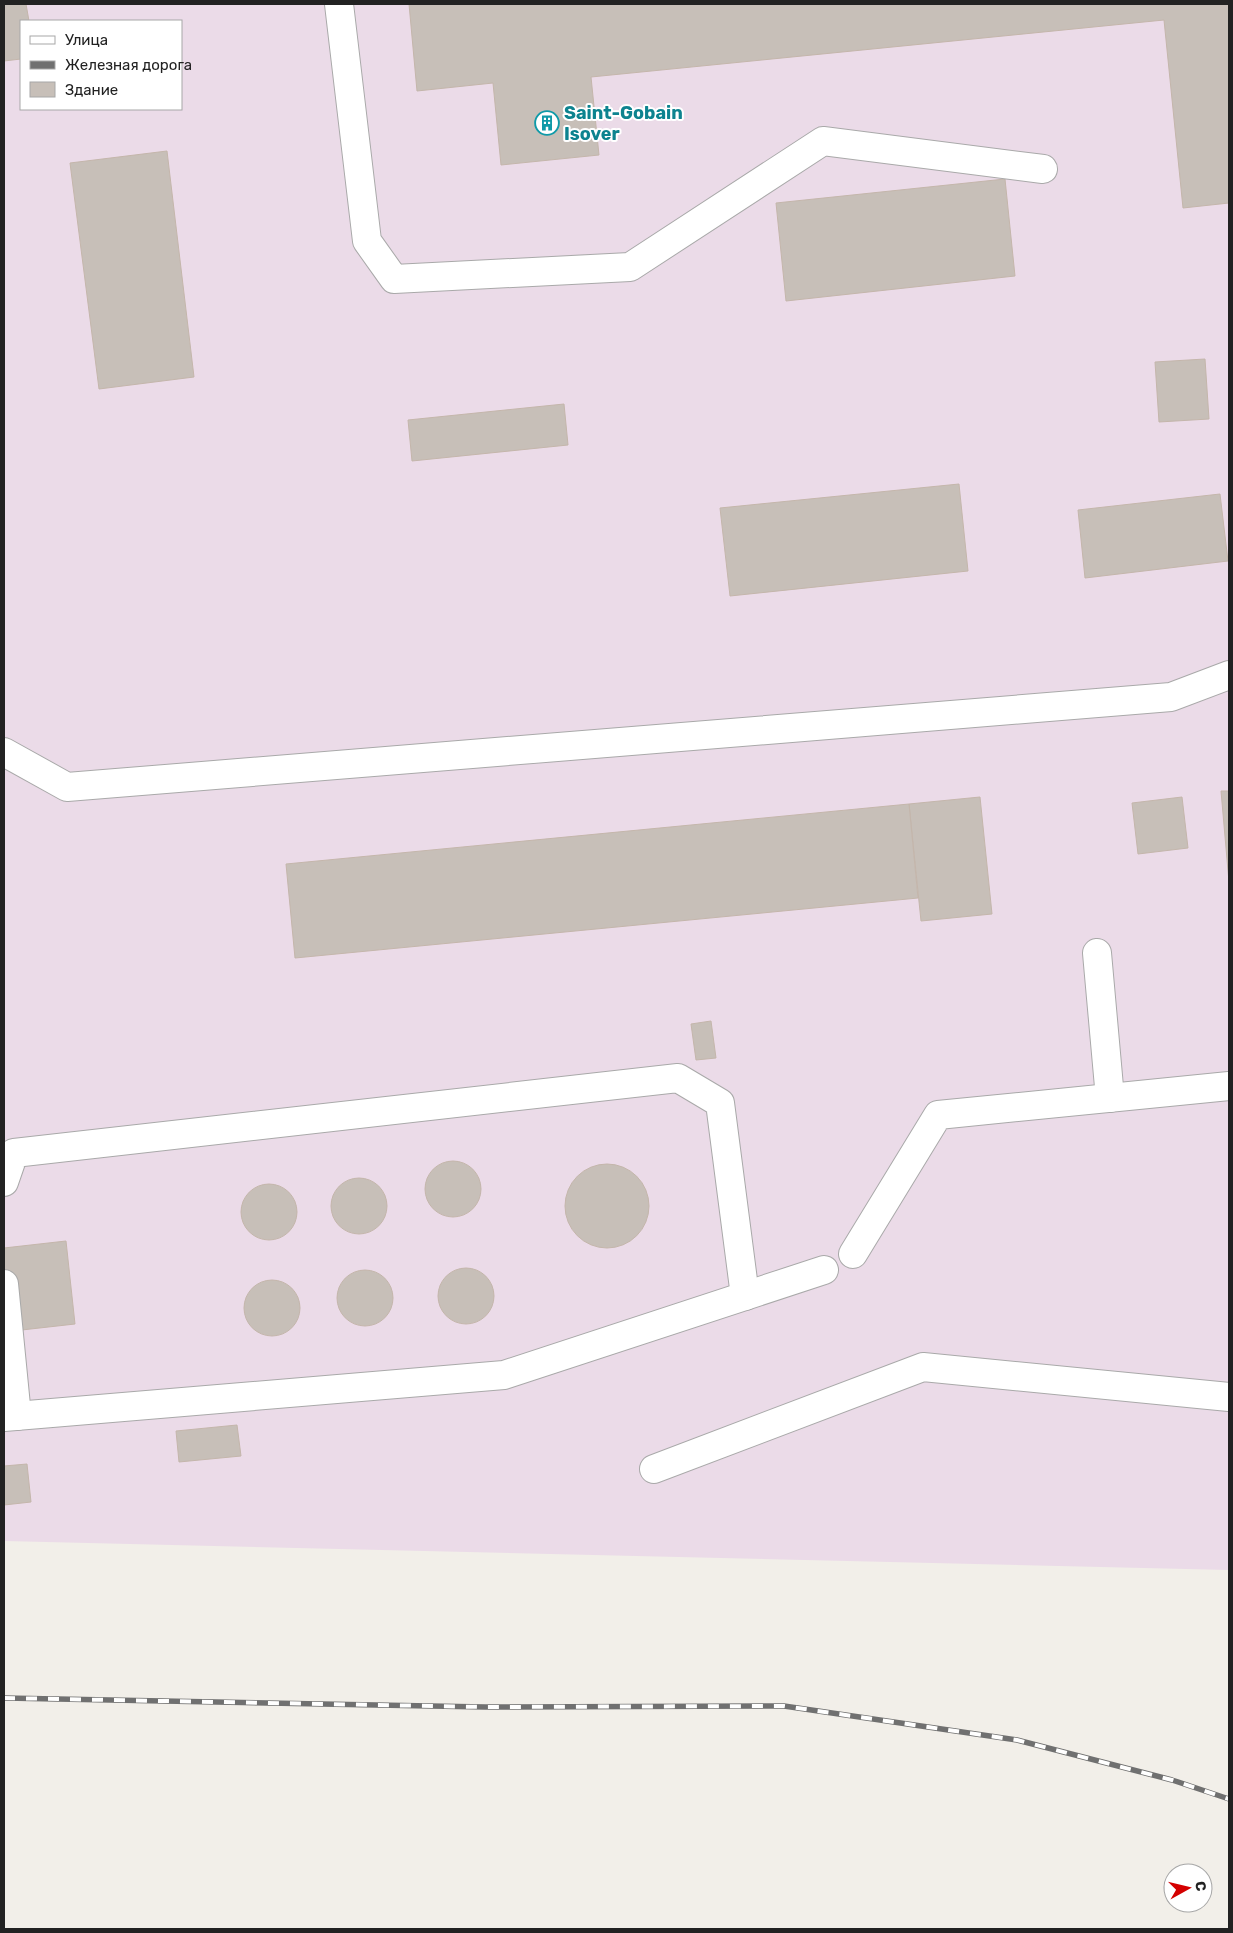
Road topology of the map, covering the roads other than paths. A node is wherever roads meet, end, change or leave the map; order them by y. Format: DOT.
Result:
graph roads {
  1 [pos="339,4"];
  2 [pos="1043,169"];
  3 [pos="1229,675"];
  4 [pos="4,752"];
  5 [pos="1097,953"];
  6 [pos="1229,1086"];
  7 [pos="1110,1098"];
  8 [pos="4,1182"];
  9 [pos="853,1254"];
  10 [pos="824,1270"];
  11 [pos="4,1284"];
  12 [pos="745,1296"];
  13 [pos="1229,1397"];
  14 [pos="11,1417"];
  15 [pos="654,1470"];
  1 -- 2 [label="lane"];
  3 -- 4 [label="lane"];
  5 -- 7 [label="lane"];
  6 -- 7 [label="lane"];
  7 -- 9 [label="lane"];
  8 -- 12 [label="lane"];
  10 -- 12 [label="lane"];
  11 -- 14 [label="lane"];
  12 -- 14 [label="lane"];
  13 -- 15 [label="lane"];
}
